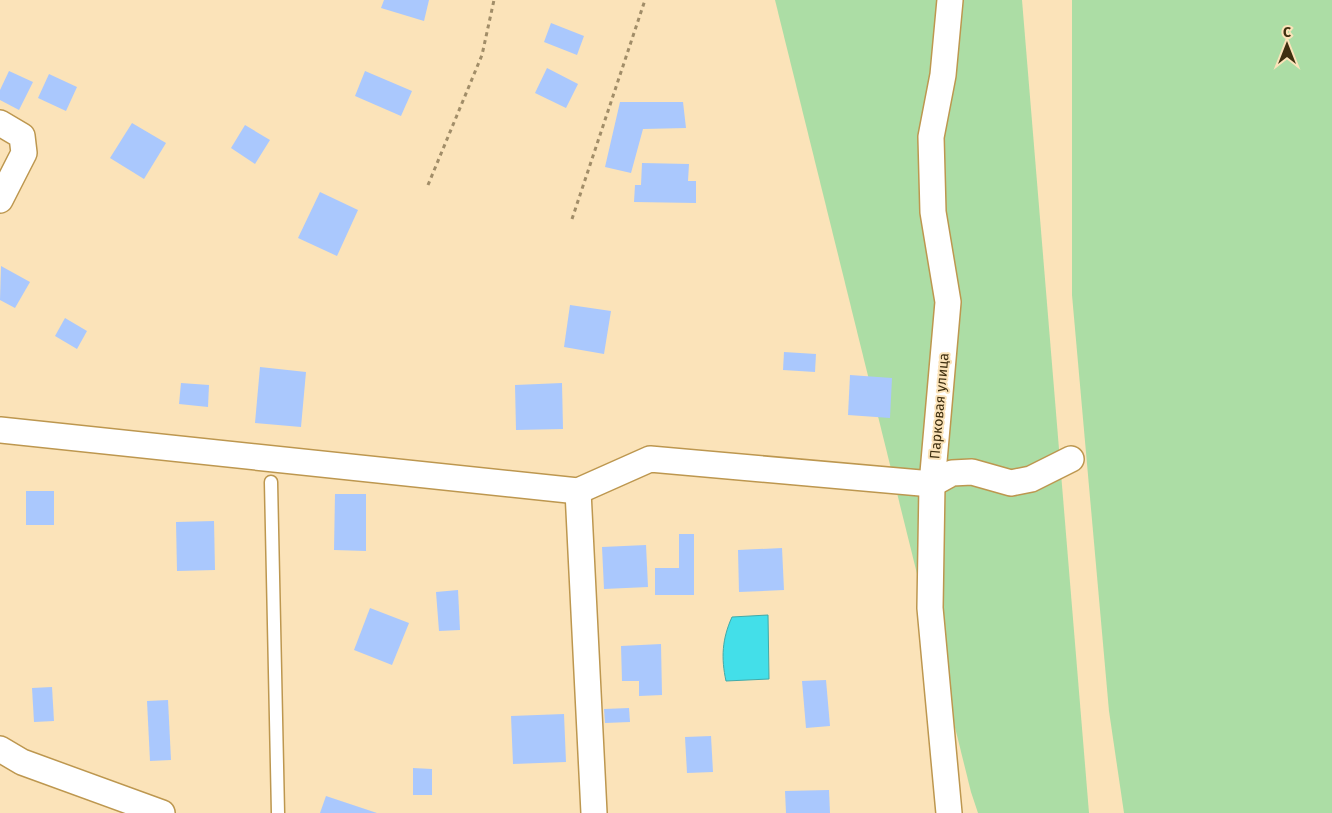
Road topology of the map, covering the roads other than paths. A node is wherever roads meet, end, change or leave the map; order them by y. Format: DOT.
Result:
graph roads {
  1 [pos="950,0"];
  2 [pos="0,123"];
  3 [pos="0,200"];
  4 [pos="0,430"];
  5 [pos="1071,460"];
  6 [pos="271,482"];
  7 [pos="932,484"];
  8 [pos="578,491"];
  9 [pos="0,749"];
  10 [pos="162,813"];
  11 [pos="278,813"];
  12 [pos="594,813"];
  13 [pos="949,813"];
  1 -- 7 [label="street, Парковая улица"];
  2 -- 3 [label="street"];
  4 -- 8 [label="street"];
  5 -- 7 [label="street"];
  6 -- 11 [label="lane"];
  7 -- 8 [label="street"];
  7 -- 13 [label="street, Парковая улица"];
  8 -- 12 [label="street"];
  9 -- 10 [label="street"];
}
